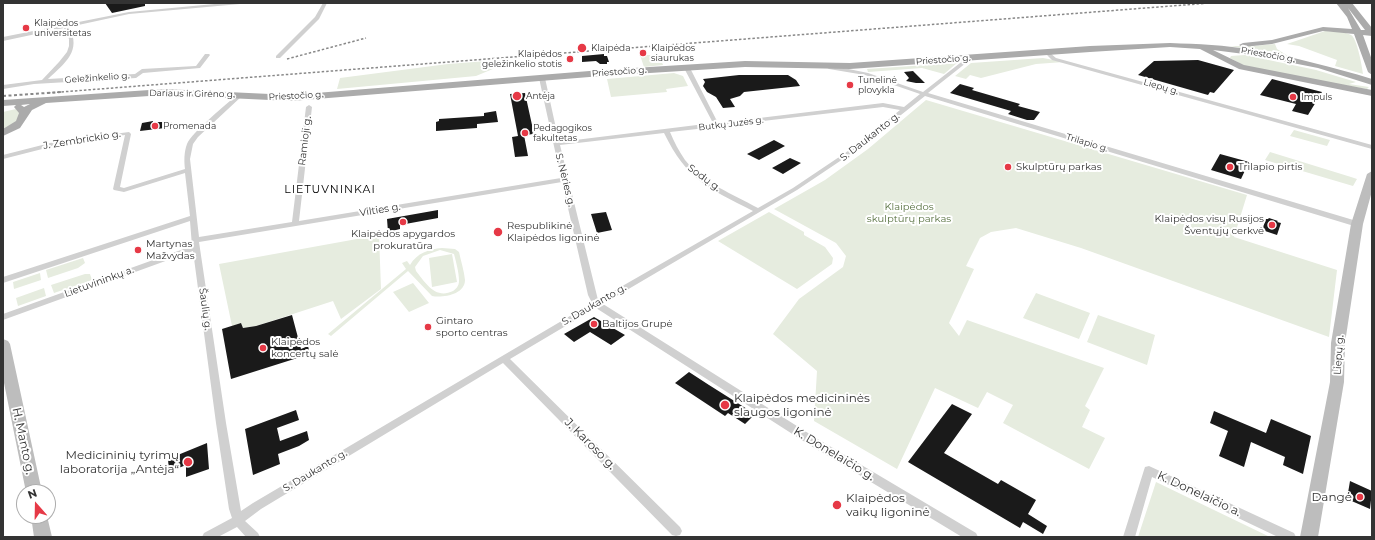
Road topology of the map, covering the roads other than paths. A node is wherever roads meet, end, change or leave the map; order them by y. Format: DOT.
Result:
graph roads {
  1 [pos="240,3"];
  2 [pos="325,3"];
  3 [pos="1340,3"];
  4 [pos="1348,3"];
  5 [pos="66,26"];
  6 [pos="1357,32"];
  7 [pos="1372,34"];
  8 [pos="3,39"];
  9 [pos="1287,39"];
  10 [pos="1136,47"];
  11 [pos="1199,47"];
  12 [pos="1252,52"];
  13 [pos="1048,54"];
  14 [pos="207,55"];
  15 [pos="278,57"];
  16 [pos="969,58"];
  17 [pos="1066,58"];
  18 [pos="1229,63"];
  19 [pos="1306,63"];
  20 [pos="816,65"];
  21 [pos="687,68"];
  22 [pos="1372,72"];
  23 [pos="542,78"];
  24 [pos="42,82"];
  25 [pos="1372,82"];
  26 [pos="3,87"];
  27 [pos="1372,93"];
  28 [pos="72,94"];
  29 [pos="924,94"];
  30 [pos="240,95"];
  31 [pos="44,100"];
  32 [pos="5,102"];
  33 [pos="309,107"];
  34 [pos="906,109"];
  35 [pos="24,113"];
  36 [pos="716,126"];
  37 [pos="666,131"];
  38 [pos="3,133"];
  39 [pos="556,144"];
  40 [pos="1372,147"];
  41 [pos="3,157"];
  42 [pos="188,170"];
  43 [pos="1372,174"];
  44 [pos="565,179"];
  45 [pos="757,210"];
  46 [pos="194,217"];
  47 [pos="295,224"];
  48 [pos="1357,224"];
  49 [pos="195,244"];
  50 [pos="3,280"];
  51 [pos="596,304"];
  52 [pos="3,317"];
  53 [pos="3,344"];
  54 [pos="504,358"];
  55 [pos="32,484"];
  56 [pos="238,520"];
  57 [pos="41,524"];
  58 [pos="676,531"];
  59 [pos="43,537"];
  60 [pos="208,537"];
  61 [pos="254,537"];
  62 [pos="972,537"];
  63 [pos="1129,537"];
  64 [pos="1290,537"];
  65 [pos="1309,537"];
  1 -- 5 [label="street"];
  2 -- 15 [label="street"];
  3 -- 6 [label="main road"];
  4 -- 7 [label="main road"];
  5 -- 8 [label="street"];
  5 -- 24 [label="street"];
  6 -- 7 [label="main road"];
  6 -- 9 [label="main road"];
  6 -- 22 [label="main road"];
  9 -- 11 [label="main road"];
  9 -- 19 [label="main road"];
  10 -- 11 [label="main road, Priestočio g."];
  10 -- 13 [label="main road, Priestočio g."];
  10 -- 17 [label="main road, Priestočio g."];
  11 -- 12 [label="main road, Priestočio g."];
  11 -- 18 [label="main road"];
  12 -- 18 [label="main road"];
  12 -- 19 [label="main road, Priestočio g."];
  13 -- 16 [label="main road, Priestočio g."];
  13 -- 17 [label="main road, Priestočio g."];
  14 -- 24 [label="street, Geležinkelio g."];
  16 -- 20 [label="main road, Priestočio g."];
  16 -- 29 [label="street, S. Daukanto g."];
  17 -- 40 [label="street, Liepų g."];
  18 -- 27 [label="main road"];
  19 -- 25 [label="main road, Priestočio g."];
  20 -- 21 [label="main road, Priestočio g."];
  20 -- 29 [label="street, Trilapio g."];
  21 -- 23 [label="main road, Priestočio g."];
  21 -- 36 [label="street"];
  23 -- 30 [label="main road, Priestočio g."];
  23 -- 39 [label="street, S. Nėries g."];
  24 -- 26 [label="street, Geležinkelio g."];
  28 -- 30 [label="main road, Dariaus ir Girėno g."];
  28 -- 31 [label="main road"];
  28 -- 32 [label="main road, Dariaus ir Girėno g."];
  29 -- 34 [label="street, S. Daukanto g."];
  29 -- 48 [label="street, Trilapio g."];
  30 -- 31 [label="main road, Dariaus ir Girėno g."];
  30 -- 42 [label="street, Šaulių g."];
  31 -- 32 [label="main road, Dariaus ir Girėno g."];
  31 -- 35 [label="main road"];
  32 -- 35 [label="main road"];
  33 -- 47 [label="street, Ramioji g."];
  34 -- 36 [label="street, Butkų Juzės g."];
  34 -- 45 [label="street, S. Daukanto g."];
  35 -- 38 [label="main road"];
  36 -- 37 [label="street, Butkų Juzės g."];
  37 -- 39 [label="street, Butkų Juzės g."];
  37 -- 45 [label="street, Sodų g."];
  39 -- 44 [label="street, S. Nėries g."];
  41 -- 42 [label="street, J. Zembrickio g."];
  42 -- 46 [label="street, Šaulių g."];
  43 -- 48 [label="main road, Liepų g."];
  44 -- 47 [label="street, Vilties g."];
  44 -- 51 [label="street, S. Nėries g."];
  45 -- 51 [label="street, S. Daukanto g."];
  46 -- 49 [label="street, Šaulių g."];
  46 -- 50 [label="street"];
  47 -- 49 [label="street, Vilties g."];
  48 -- 65 [label="main road, Liepų g."];
  49 -- 52 [label="street, Lietuvininkų a."];
  49 -- 56 [label="street, Šaulių g."];
  51 -- 54 [label="street, S. Daukanto g."];
  51 -- 62 [label="street, K. Donelaičio g."];
  53 -- 55 [label="main road, H. Manto g."];
  54 -- 56 [label="street, S. Daukanto g."];
  54 -- 58 [label="street, J. Karoso g."];
  56 -- 60 [label="street, S. Daukanto g."];
  56 -- 61 [label="street"];
  57 -- 59 [label="main road"];
  63 -- 64 [label="street, K. Donelaičio a."];
}
